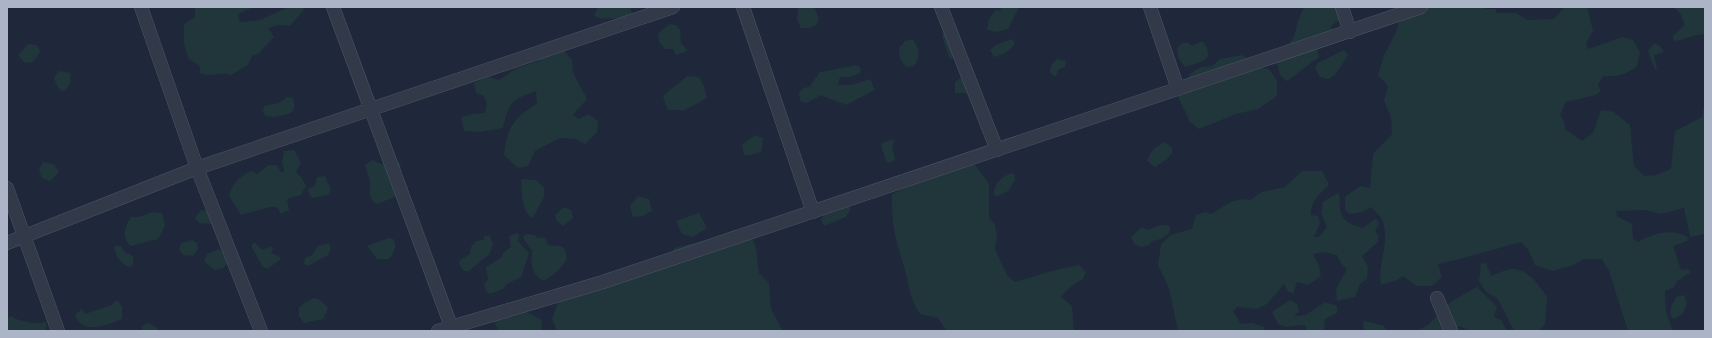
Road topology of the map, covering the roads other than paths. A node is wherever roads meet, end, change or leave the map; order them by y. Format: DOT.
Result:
graph roads {
  1 [pos="141,7"];
  2 [pos="333,7"];
  3 [pos="673,7"];
  4 [pos="743,7"];
  5 [pos="941,7"];
  6 [pos="1150,7"];
  7 [pos="1342,7"];
  8 [pos="1422,7"];
  9 [pos="1350,32"];
  10 [pos="1178,89"];
  11 [pos="370,108"];
  12 [pos="997,150"];
  13 [pos="197,168"];
  14 [pos="7,188"];
  15 [pos="813,212"];
  16 [pos="24,237"];
  17 [pos="7,243"];
  18 [pos="1437,298"];
  19 [pos="451,326"];
  20 [pos="58,331"];
  21 [pos="261,331"];
  22 [pos="438,331"];
  23 [pos="1451,331"];
  1 -- 13 [label="street"];
  2 -- 11 [label="street"];
  3 -- 11 [label="street"];
  4 -- 15 [label="street"];
  5 -- 12 [label="street"];
  6 -- 10 [label="street"];
  7 -- 9 [label="street"];
  8 -- 9 [label="street"];
  9 -- 10 [label="street"];
  10 -- 12 [label="street"];
  11 -- 13 [label="street"];
  11 -- 19 [label="street"];
  12 -- 15 [label="street"];
  13 -- 16 [label="street"];
  13 -- 21 [label="street"];
  14 -- 16 [label="street"];
  15 -- 19 [label="street"];
  16 -- 17 [label="street"];
  16 -- 20 [label="street"];
  18 -- 23 [label="street"];
  19 -- 22 [label="street"];
}
